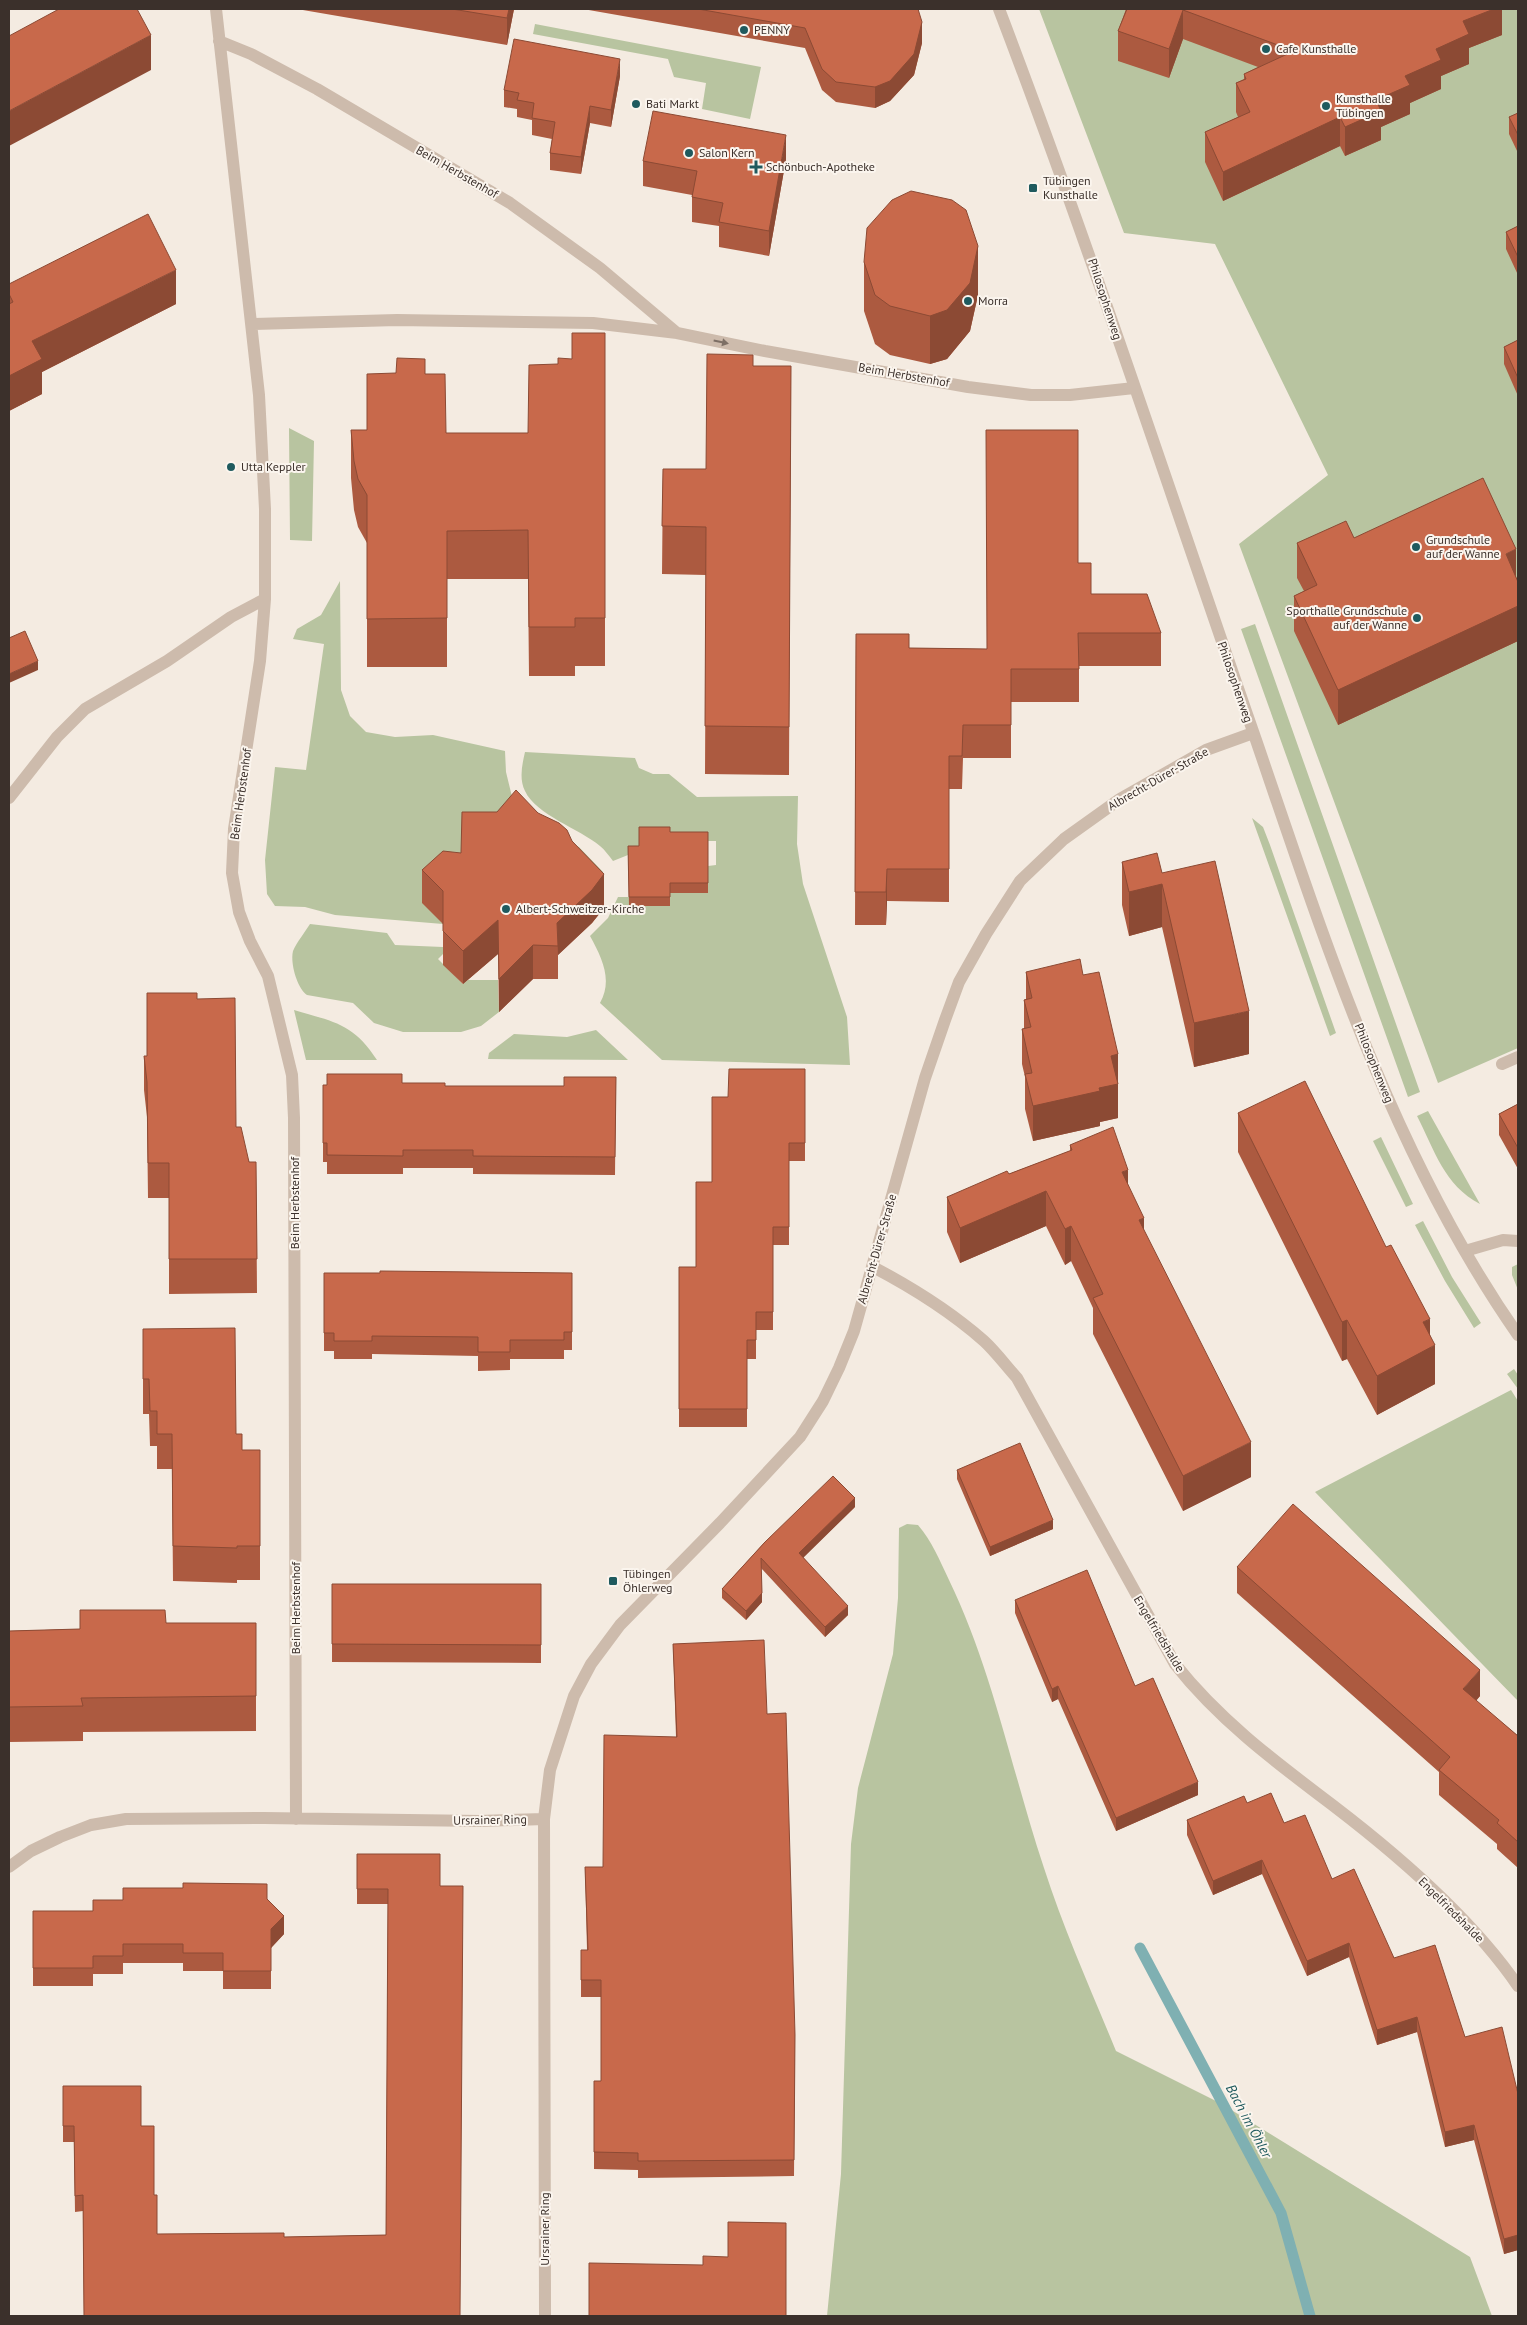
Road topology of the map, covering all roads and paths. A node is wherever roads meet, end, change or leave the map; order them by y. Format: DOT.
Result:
graph roads {
  1 [pos="216,9"];
  2 [pos="999,9"];
  3 [pos="219,41"];
  4 [pos="252,324"];
  5 [pos="676,332"];
  6 [pos="1134,388"];
  7 [pos="265,599"];
  8 [pos="1253,733"];
  9 [pos="9,798"];
  10 [pos="1518,1057"];
  11 [pos="1502,1064"];
  12 [pos="1518,1240"];
  13 [pos="1464,1251"];
  14 [pos="873,1267"];
  15 [pos="1518,1335"];
  16 [pos="296,1819"];
  17 [pos="544,1819"];
  18 [pos="9,1867"];
  19 [pos="1518,1986"];
  20 [pos="545,2316"];
  1 -- 3 [label="street, Beim Herbstenhof"];
  2 -- 6 [label="street, Philosophenweg"];
  3 -- 4 [label="street, Beim Herbstenhof"];
  3 -- 5 [label="street, Beim Herbstenhof"];
  4 -- 5 [label="street, Beim Herbstenhof"];
  4 -- 7 [label="street, Beim Herbstenhof"];
  5 -- 6 [label="street, Beim Herbstenhof, one-way"];
  6 -- 8 [label="street, Philosophenweg"];
  7 -- 9 [label="street"];
  7 -- 16 [label="street, Beim Herbstenhof"];
  8 -- 13 [label="street, Philosophenweg"];
  8 -- 14 [label="street, Albrecht-Dürer-Straße"];
  10 -- 11 [label="street"];
  12 -- 13 [label="street"];
  13 -- 15 [label="street, Philosophenweg"];
  14 -- 17 [label="street, Albrecht-Dürer-Straße"];
  14 -- 19 [label="street, Engelfriedshalde"];
  16 -- 17 [label="street, Ursrainer Ring"];
  16 -- 18 [label="street, Ursrainer Ring"];
  17 -- 20 [label="street, Ursrainer Ring"];
}
